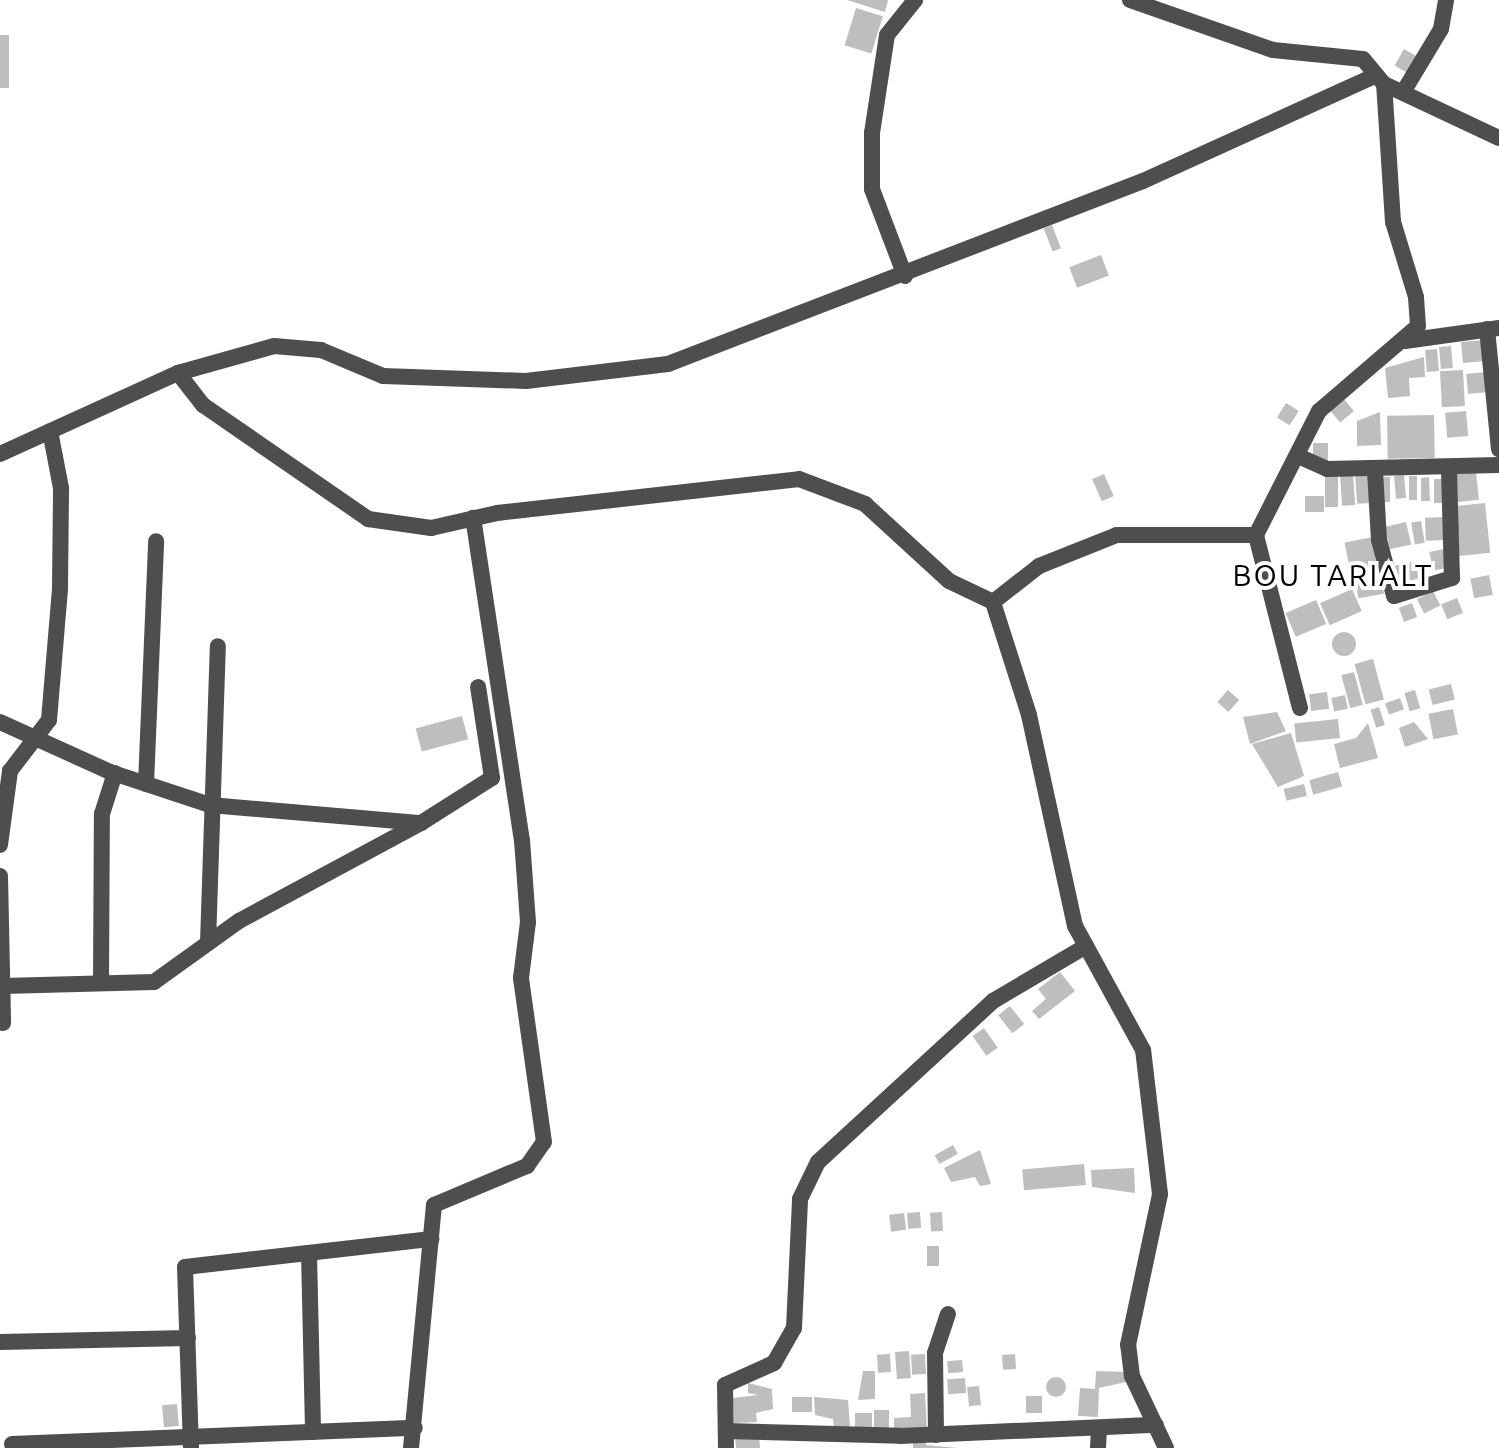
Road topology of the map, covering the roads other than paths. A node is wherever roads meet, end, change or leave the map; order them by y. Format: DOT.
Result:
graph roads {
  1 [pos="915,0"];
  2 [pos="1130,0"];
  3 [pos="1446,0"];
  4 [pos="1379,80"];
  5 [pos="1405,89"];
  6 [pos="1499,138"];
  7 [pos="905,276"];
  8 [pos="1493,329"];
  9 [pos="1399,341"];
  10 [pos="178,373"];
  11 [pos="50,431"];
  12 [pos="1499,449"];
  13 [pos="0,454"];
  14 [pos="1298,456"];
  15 [pos="1499,465"];
  16 [pos="1449,470"];
  17 [pos="1375,471"];
  18 [pos="473,518"];
  19 [pos="1256,535"];
  20 [pos="156,541"];
  21 [pos="993,602"];
  22 [pos="218,646"];
  23 [pos="478,687"];
  24 [pos="1300,708"];
  25 [pos="0,722"];
  26 [pos="36,738"];
  27 [pos="115,773"];
  28 [pos="146,784"];
  29 [pos="217,806"];
  30 [pos="421,823"];
  31 [pos="0,845"];
  32 [pos="0,876"];
  33 [pos="208,943"];
  34 [pos="1086,946"];
  35 [pos="101,983"];
  36 [pos="3,986"];
  37 [pos="3,1023"];
  38 [pos="431,1239"];
  39 [pos="309,1253"];
  40 [pos="948,1314"];
  41 [pos="188,1338"];
  42 [pos="0,1342"];
  43 [pos="1156,1425"];
  44 [pos="415,1428"];
  45 [pos="726,1431"];
  46 [pos="1099,1431"];
  47 [pos="936,1435"];
  48 [pos="305,1438"];
  49 [pos="251,1441"];
  50 [pos="790,1441"];
  51 [pos="191,1442"];
  52 [pos="900,1442"];
  53 [pos="12,1444"];
  54 [pos="127,1444"];
  55 [pos="411,1448"];
  56 [pos="726,1448"];
  57 [pos="1098,1448"];
  58 [pos="1166,1448"];
  1 -- 7 [label="street"];
  2 -- 4 [label="street"];
  3 -- 5 [label="street"];
  4 -- 5 [label="street"];
  4 -- 7 [label="street"];
  4 -- 9 [label="street"];
  5 -- 6 [label="street"];
  7 -- 10 [label="street"];
  8 -- 9 [label="street"];
  8 -- 12 [label="street"];
  9 -- 14 [label="street"];
  10 -- 11 [label="street"];
  10 -- 18 [label="street"];
  11 -- 13 [label="street"];
  11 -- 26 [label="street"];
  14 -- 17 [label="street"];
  14 -- 19 [label="street"];
  15 -- 16 [label="street"];
  16 -- 17 [label="street"];
  16 -- 17 [label="street"];
  18 -- 21 [label="street"];
  18 -- 38 [label="street"];
  19 -- 21 [label="street"];
  19 -- 24 [label="street"];
  20 -- 28 [label="street"];
  21 -- 34 [label="street"];
  22 -- 29 [label="street"];
  23 -- 30 [label="street"];
  25 -- 26 [label="street"];
  26 -- 27 [label="street"];
  26 -- 31 [label="street"];
  27 -- 28 [label="street"];
  27 -- 35 [label="street"];
  28 -- 29 [label="street"];
  29 -- 30 [label="street"];
  29 -- 33 [label="street"];
  30 -- 33 [label="street"];
  32 -- 36 [label="street"];
  33 -- 35 [label="street"];
  34 -- 43 [label="street"];
  34 -- 45 [label="street"];
  35 -- 36 [label="street"];
  36 -- 37 [label="street"];
  38 -- 39 [label="street"];
  38 -- 44 [label="street"];
  39 -- 41 [label="street"];
  39 -- 48 [label="street"];
  40 -- 47 [label="street"];
  41 -- 42 [label="street"];
  41 -- 51 [label="street"];
  43 -- 46 [label="street"];
  43 -- 58 [label="street"];
  44 -- 48 [label="street"];
  44 -- 55 [label="street"];
  45 -- 50 [label="street"];
  45 -- 56 [label="street"];
  46 -- 47 [label="street"];
  46 -- 57 [label="street"];
  47 -- 52 [label="street"];
  48 -- 49 [label="street"];
  49 -- 51 [label="street"];
  50 -- 52 [label="street"];
  51 -- 54 [label="street"];
  53 -- 54 [label="street"];
}
